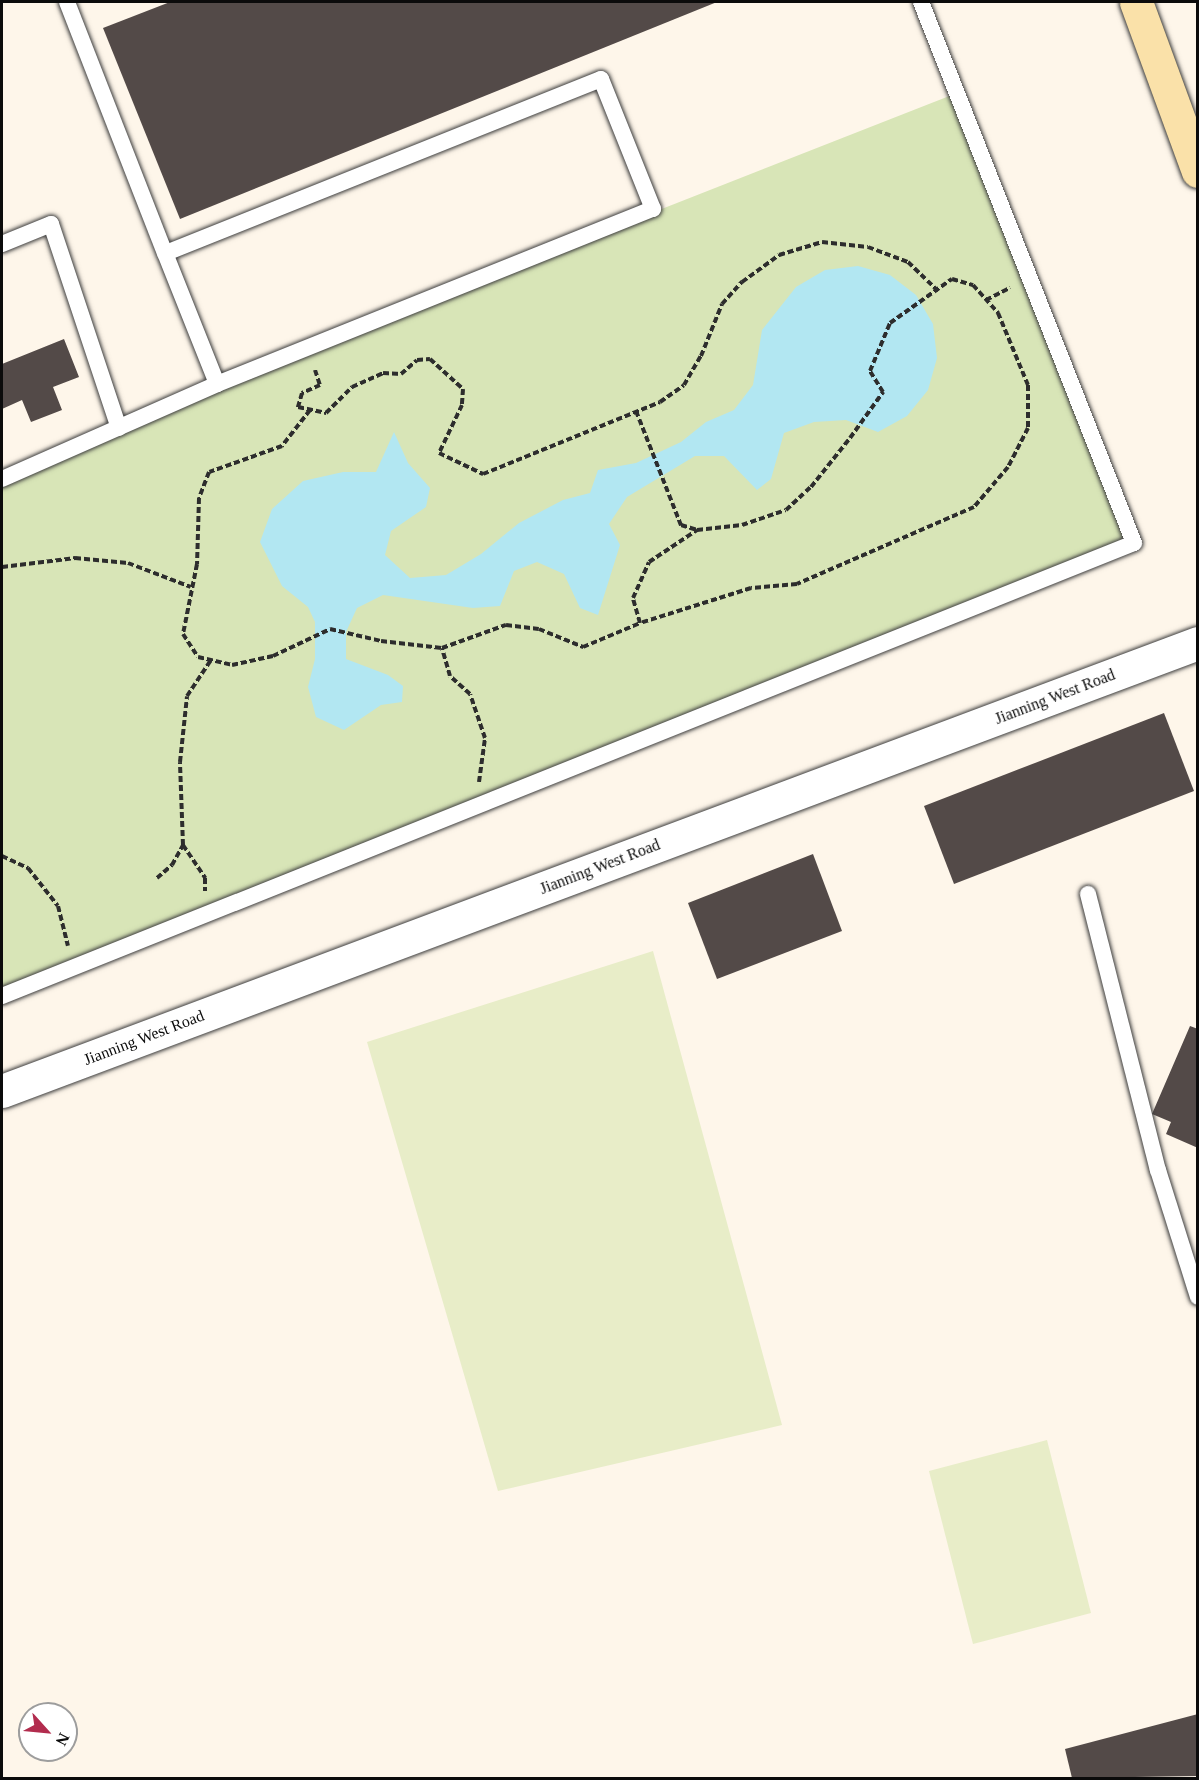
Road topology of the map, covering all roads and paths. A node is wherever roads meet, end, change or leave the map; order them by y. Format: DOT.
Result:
graph roads {
  1 [pos="68,2"];
  2 [pos="921,2"];
  3 [pos="1136,2"];
  4 [pos="1197,171"];
  5 [pos="2,244"];
  6 [pos="165,253"];
  7 [pos="938,291"];
  8 [pos="308,348"];
  9 [pos="217,384"];
  10 [pos="310,410"];
  11 [pos="636,411"];
  12 [pos="119,428"];
  13 [pos="2,479"];
  14 [pos="697,530"];
  15 [pos="2,567"];
  16 [pos="192,587"];
  17 [pos="640,623"];
  18 [pos="1197,643"];
  19 [pos="442,648"];
  20 [pos="211,660"];
  21 [pos="477,806"];
  22 [pos="183,845"];
  23 [pos="2,856"];
  24 [pos="157,878"];
  25 [pos="1088,894"];
  26 [pos="206,914"];
  27 [pos="73,968"];
  28 [pos="2,996"];
  29 [pos="2,1091"];
  30 [pos="1197,1298"];
  1 -- 6 [label="lane"];
  2 -- 21 [label="lane"];
  3 -- 4 [label="main road"];
  5 -- 12 [label="lane"];
  6 -- 8 [label="lane"];
  6 -- 9 [label="lane"];
  7 -- 11 [label="path"];
  7 -- 14 [label="path"];
  7 -- 17 [label="path"];
  8 -- 9 [label="lane"];
  8 -- 10 [label="path"];
  9 -- 12 [label="lane"];
  10 -- 11 [label="path"];
  10 -- 16 [label="path"];
  11 -- 14 [label="path"];
  12 -- 13 [label="lane"];
  14 -- 17 [label="path"];
  15 -- 16 [label="path"];
  16 -- 20 [label="path"];
  17 -- 19 [label="path"];
  18 -- 29 [label="street, Jianning West Road"];
  19 -- 20 [label="path"];
  19 -- 21 [label="path"];
  20 -- 22 [label="path"];
  21 -- 26 [label="lane"];
  22 -- 24 [label="path"];
  22 -- 26 [label="path"];
  23 -- 27 [label="path"];
  25 -- 30 [label="lane"];
  26 -- 27 [label="lane"];
  27 -- 28 [label="lane"];
}
